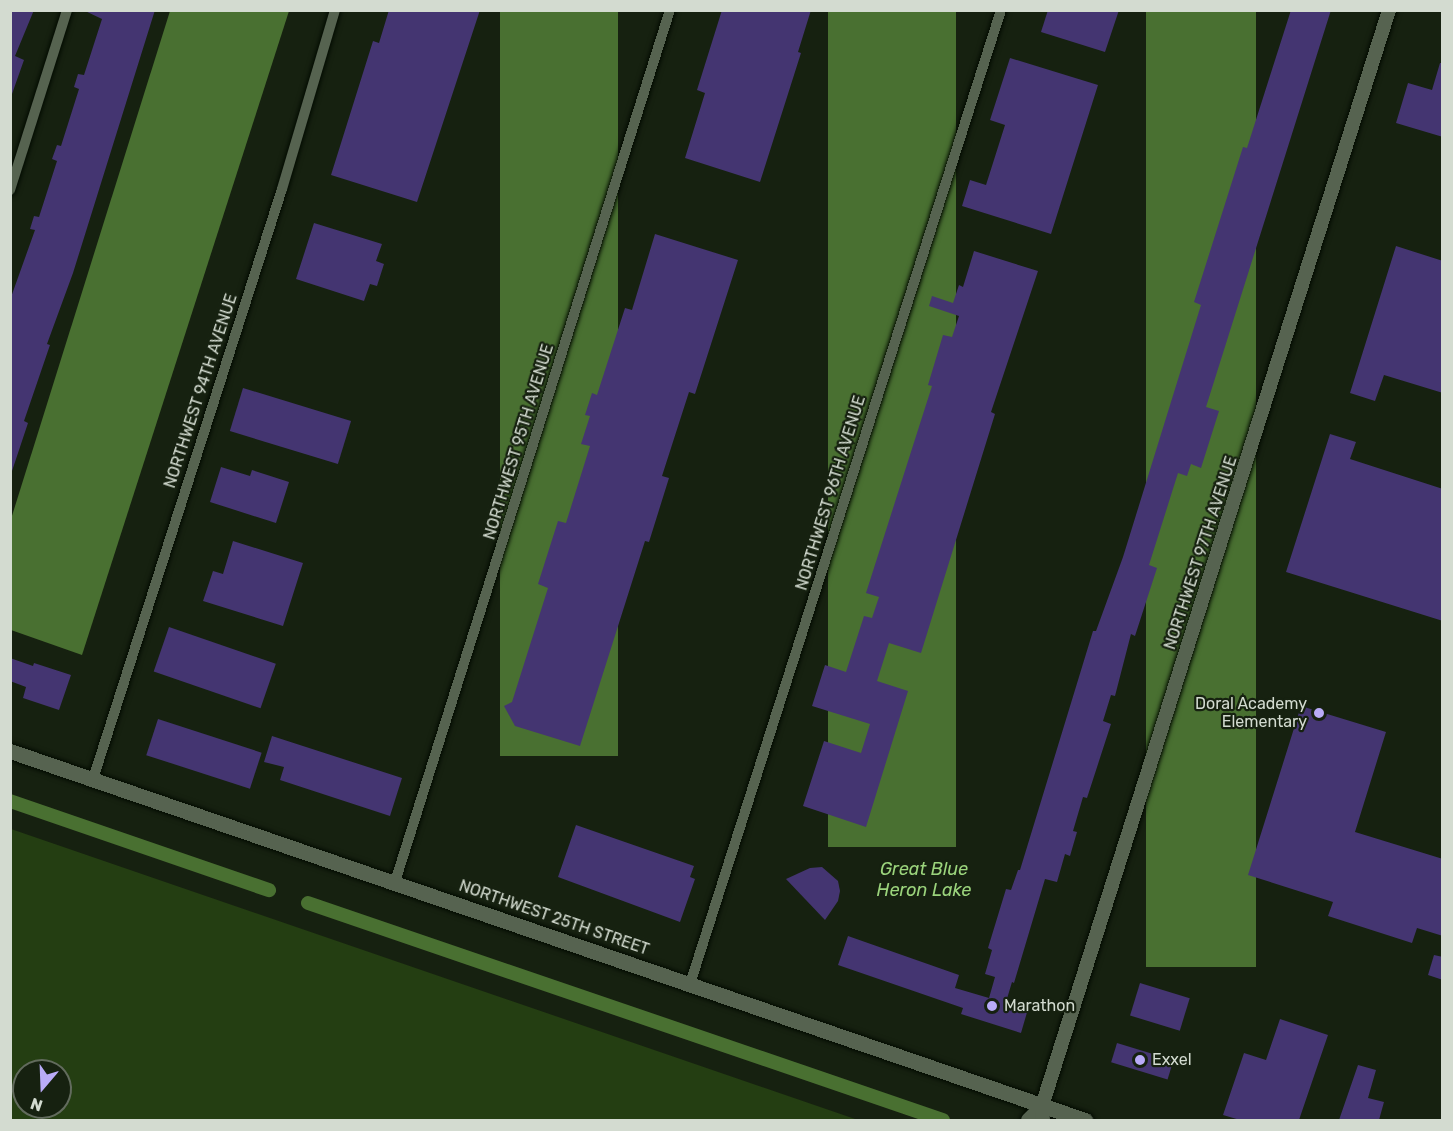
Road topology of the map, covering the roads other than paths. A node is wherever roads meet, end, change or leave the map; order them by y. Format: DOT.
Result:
graph roads {
  1 [pos="67,10"];
  2 [pos="335,10"];
  3 [pos="670,10"];
  4 [pos="1001,10"];
  5 [pos="1389,10"];
  6 [pos="10,190"];
  7 [pos="10,751"];
  8 [pos="93,779"];
  9 [pos="395,882"];
  10 [pos="690,984"];
  11 [pos="1042,1113"];
  12 [pos="1029,1120"];
  13 [pos="1085,1120"];
  1 -- 6 [label="street"];
  2 -- 8 [label="street, NORTHWEST 94TH AVENUE"];
  3 -- 9 [label="street, NORTHWEST 95TH AVENUE"];
  4 -- 10 [label="street, NORTHWEST 96TH AVENUE"];
  5 -- 11 [label="street, NORTHWEST 97TH AVENUE"];
  7 -- 8 [label="main road, NORTHWEST 25TH STREET"];
  8 -- 9 [label="main road, NORTHWEST 25TH STREET"];
  9 -- 10 [label="main road, NORTHWEST 25TH STREET"];
  10 -- 11 [label="main road, NORTHWEST 25TH STREET"];
  11 -- 12 [label="street, NORTHWEST 97TH AVENUE"];
  11 -- 13 [label="main road, NORTHWEST 25TH STREET"];
}
